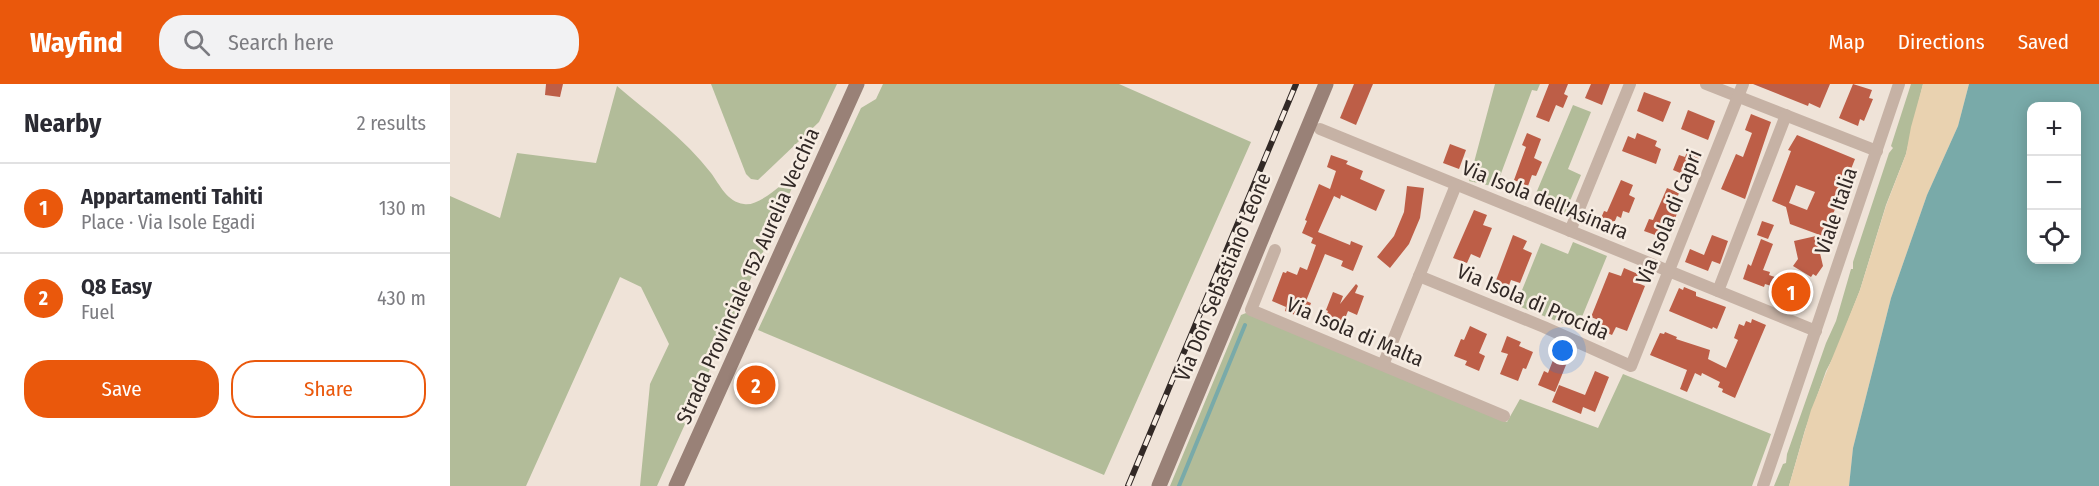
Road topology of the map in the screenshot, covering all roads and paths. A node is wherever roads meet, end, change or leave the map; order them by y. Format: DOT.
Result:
graph roads {
  1 [pos="857,84"];
  2 [pos="1326,84"];
  3 [pos="1630,84"];
  4 [pos="1706,84"];
  5 [pos="1743,84"];
  6 [pos="1899,84"];
  7 [pos="1738,97"];
  8 [pos="1786,115"];
  9 [pos="1320,129"];
  10 [pos="1877,151"];
  11 [pos="1456,184"];
  12 [pos="1570,231"];
  13 [pos="1275,250"];
  14 [pos="1668,270"];
  15 [pos="1419,276"];
  16 [pos="1718,291"];
  17 [pos="1816,331"];
  18 [pos="1383,365"];
  19 [pos="1631,366"];
  20 [pos="1504,416"];
  21 [pos="676,486"];
  22 [pos="1160,486"];
  23 [pos="1762,486"];
  1 -- 21 [label="main road, Strada Provinciale 152 Aurelia Vecchia"];
  2 -- 22 [label="main road, Via Don Sebastiano Leone"];
  3 -- 12 [label="street"];
  4 -- 7 [label="street"];
  5 -- 7 [label="street, Via Isola di Capri"];
  6 -- 10 [label="street, Viale Italia"];
  7 -- 8 [label="street"];
  7 -- 14 [label="street, Via Isola di Capri"];
  8 -- 10 [label="street"];
  8 -- 16 [label="street"];
  9 -- 11 [label="street, Via Isola dell'Asinara"];
  10 -- 17 [label="street, Viale Italia"];
  11 -- 12 [label="street, Via Isola dell'Asinara"];
  11 -- 15 [label="street"];
  12 -- 14 [label="street, Via Isola dell'Asinara"];
  13 -- 18 [label="street, Via Isola di Malta"];
  14 -- 16 [label="street, Via Isola dell'Asinara"];
  14 -- 19 [label="street, Via Isola di Capri"];
  15 -- 18 [label="street"];
  15 -- 19 [label="street, Via Isola di Procida"];
  16 -- 17 [label="street, Via Isola dell'Asinara"];
  17 -- 23 [label="street, Viale Italia"];
  18 -- 20 [label="street, Via Isola di Malta"];
}
